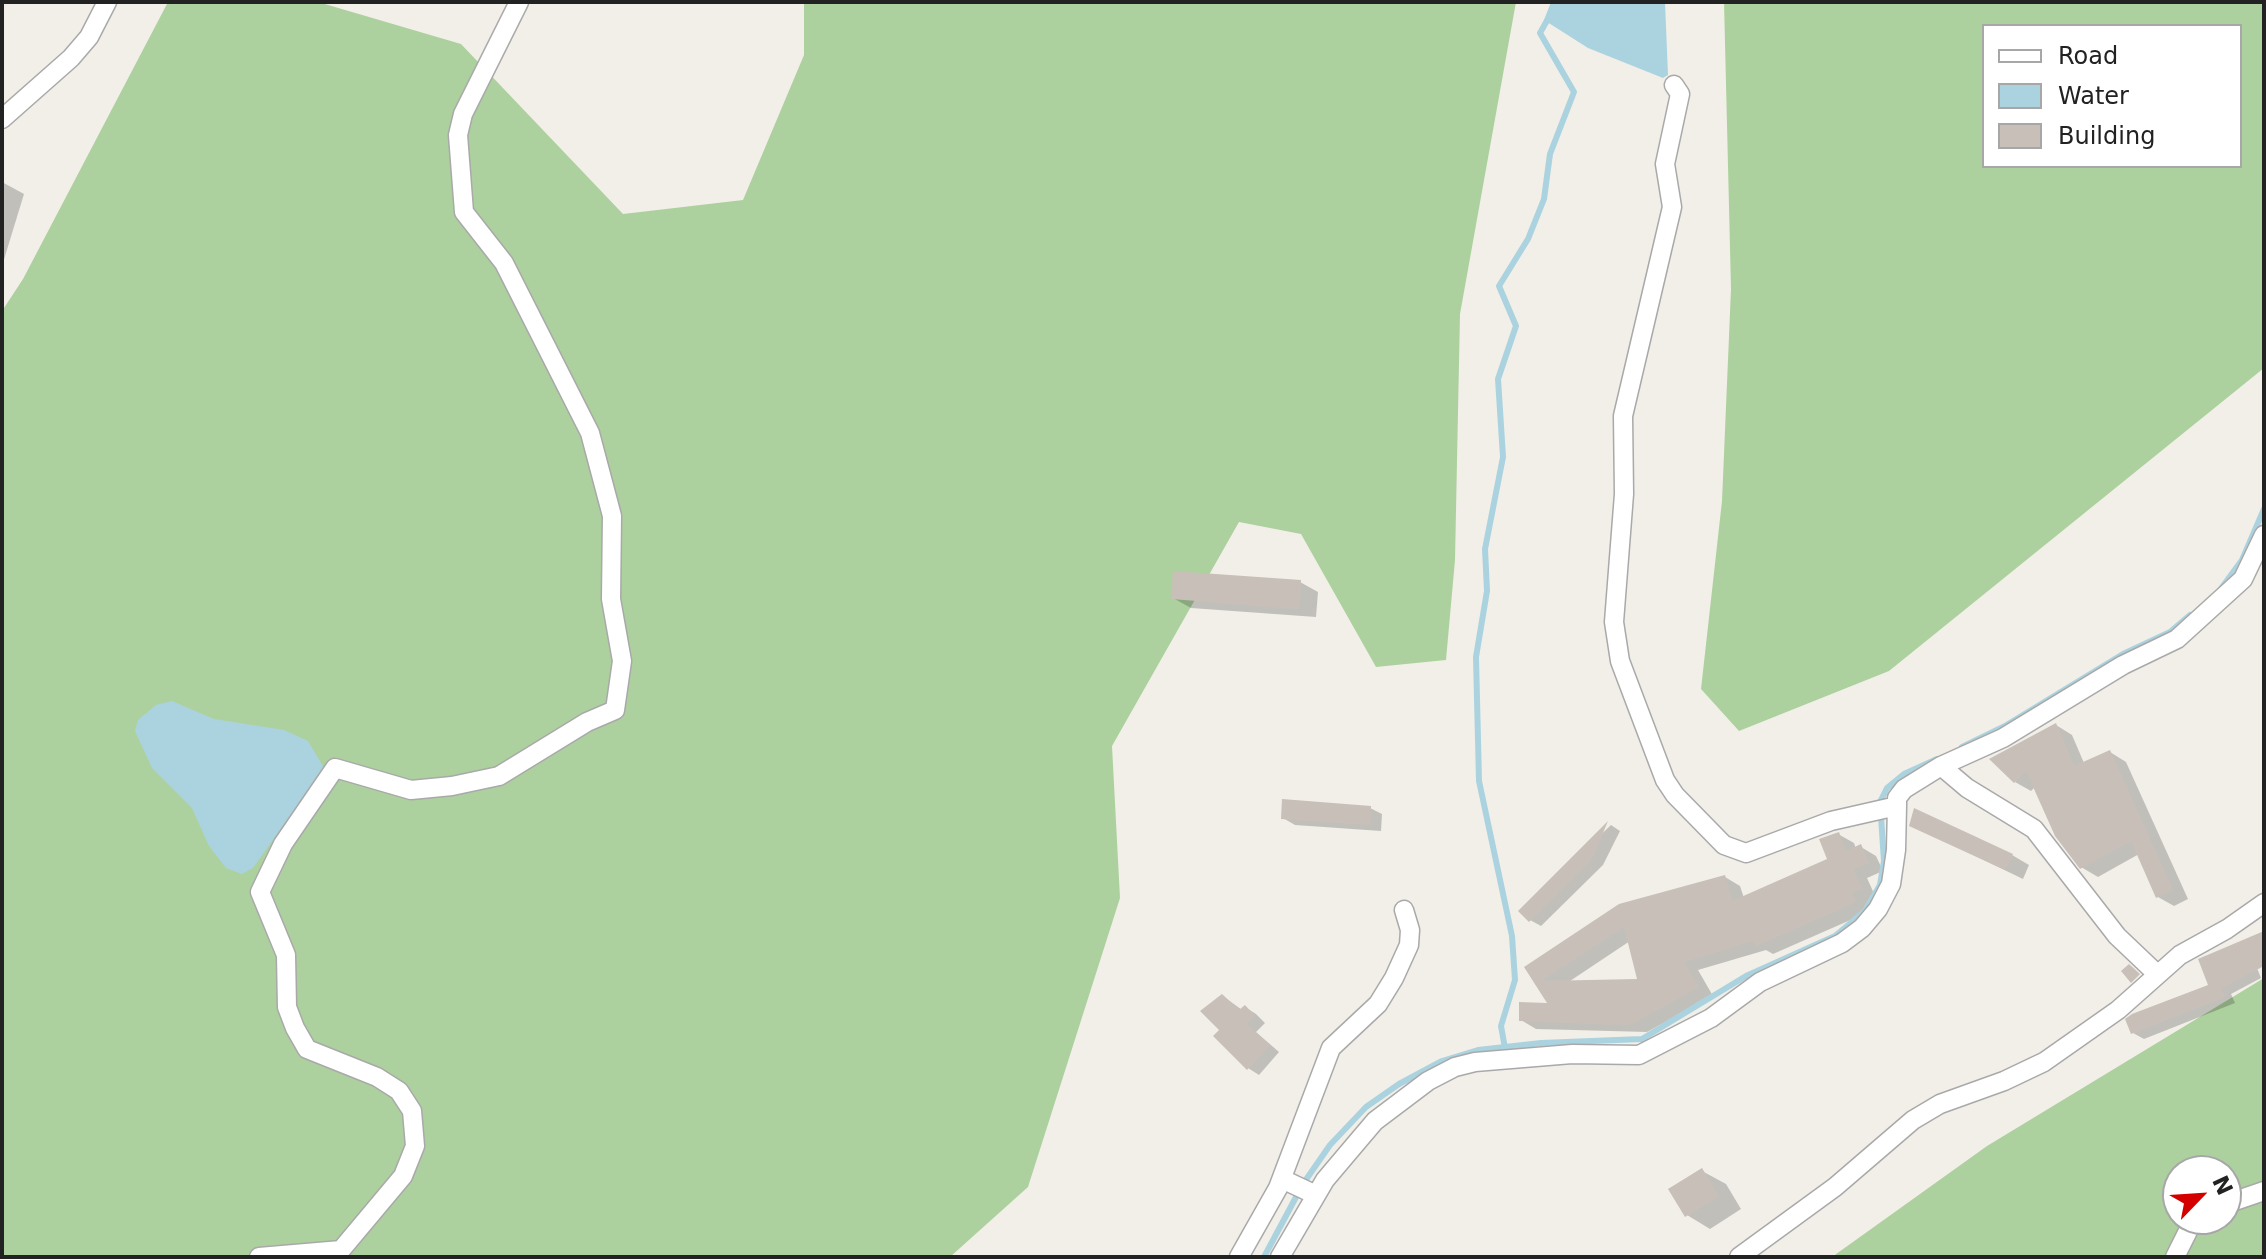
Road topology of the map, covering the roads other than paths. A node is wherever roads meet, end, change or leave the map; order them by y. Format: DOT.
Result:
graph roads {
  1 [pos="107,2"];
  2 [pos="519,2"];
  3 [pos="1674,85"];
  4 [pos="2,119"];
  5 [pos="2264,535"];
  6 [pos="1941,766"];
  7 [pos="1885,807"];
  8 [pos="2264,903"];
  9 [pos="1404,910"];
  10 [pos="2157,974"];
  11 [pos="1300,1187"];
  12 [pos="2264,1191"];
  13 [pos="2242,1199"];
  14 [pos="2186,1235"];
  15 [pos="343,1253"];
  16 [pos="259,1257"];
  17 [pos="1239,1257"];
  18 [pos="1280,1257"];
  19 [pos="1739,1257"];
  20 [pos="2175,1257"];
  1 -- 4 [label="street"];
  2 -- 15 [label="street"];
  3 -- 7 [label="street"];
  5 -- 6 [label="street"];
  6 -- 7 [label="street"];
  6 -- 10 [label="street"];
  7 -- 11 [label="street"];
  8 -- 10 [label="street"];
  9 -- 11 [label="street"];
  10 -- 19 [label="street"];
  11 -- 17 [label="street"];
  11 -- 18 [label="street"];
  12 -- 13 [label="street"];
  14 -- 20 [label="street"];
  15 -- 16 [label="street"];
}
